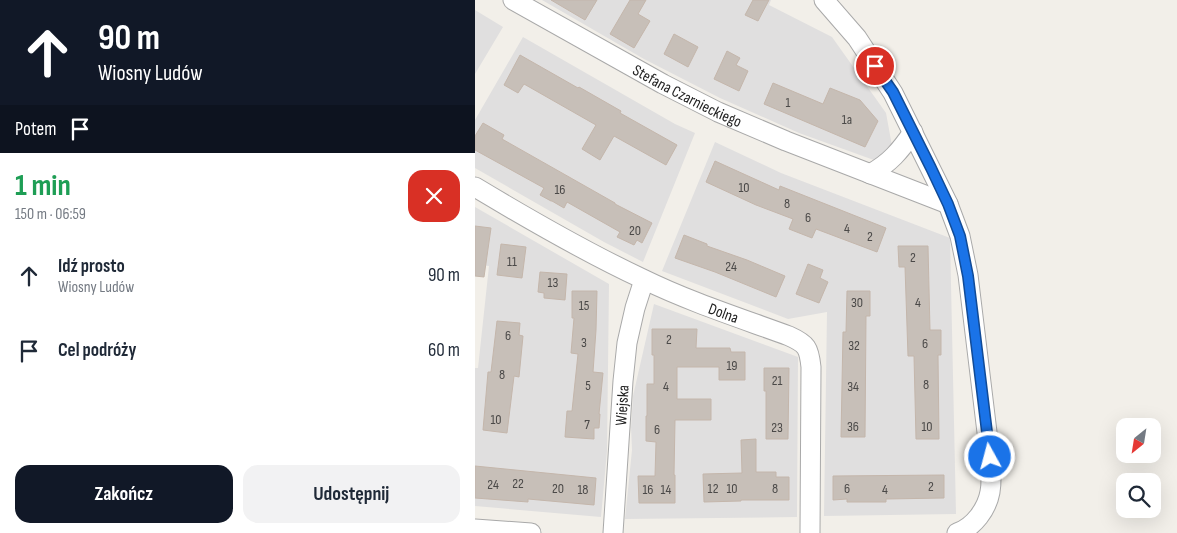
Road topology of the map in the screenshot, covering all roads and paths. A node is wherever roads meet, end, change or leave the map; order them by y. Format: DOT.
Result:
graph roads {
  1 [pos="513,0"];
  2 [pos="824,0"];
  3 [pos="913,132"];
  4 [pos="870,174"];
  5 [pos="475,187"];
  6 [pos="948,204"];
  7 [pos="644,280"];
  8 [pos="475,529"];
  9 [pos="531,533"];
  10 [pos="613,533"];
  11 [pos="810,533"];
  12 [pos="957,533"];
  1 -- 4 [label="street, Stefana Czarnieckiego"];
  2 -- 3 [label="street"];
  3 -- 4 [label="street"];
  3 -- 6 [label="street"];
  4 -- 6 [label="street, Stefana Czarnieckiego"];
  5 -- 7 [label="street, Dolna"];
  6 -- 12 [label="street"];
  7 -- 10 [label="street, Wiejska"];
  7 -- 11 [label="street, Dolna"];
  8 -- 9 [label="street"];
}
